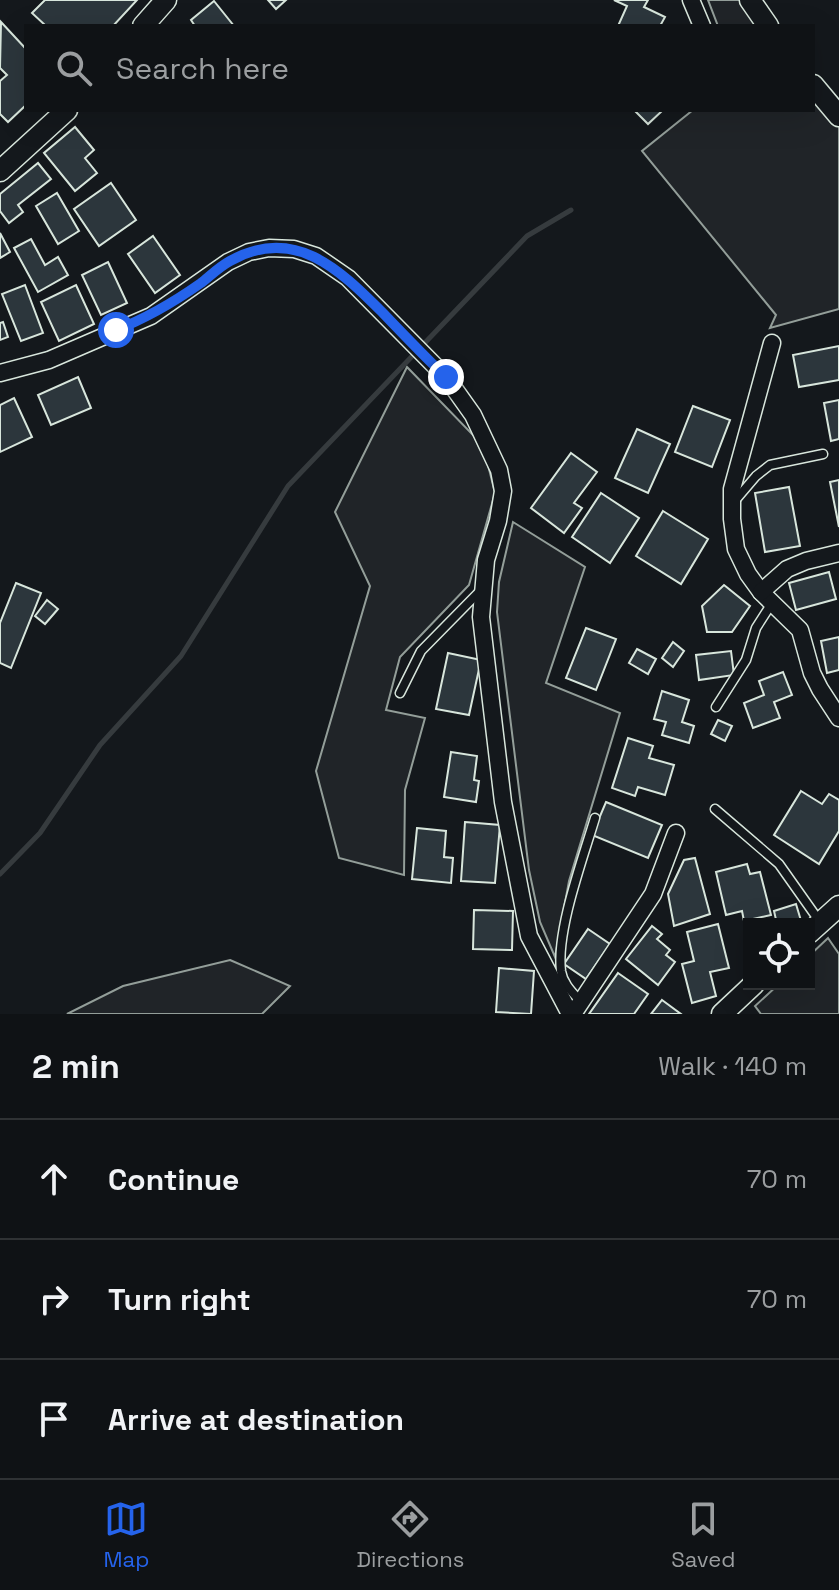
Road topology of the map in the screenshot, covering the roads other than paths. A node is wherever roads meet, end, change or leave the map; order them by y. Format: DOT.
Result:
graph roads {
  1 [pos="166,0"];
  2 [pos="691,0"];
  3 [pos="750,0"];
  4 [pos="145,24"];
  5 [pos="701,24"];
  6 [pos="767,24"];
  7 [pos="815,87"];
  8 [pos="65,112"];
  9 [pos="839,116"];
  10 [pos="0,171"];
  11 [pos="772,343"];
  12 [pos="0,373"];
  13 [pos="823,454"];
  14 [pos="732,505"];
  15 [pos="839,553"];
  16 [pos="481,590"];
  17 [pos="767,598"];
  18 [pos="400,693"];
  19 [pos="716,707"];
  20 [pos="839,718"];
  21 [pos="715,809"];
  22 [pos="595,818"];
  23 [pos="676,833"];
  24 [pos="829,918"];
  25 [pos="748,990"];
  26 [pos="575,1010"];
  27 [pos="722,1014"];
  1 -- 4 [label="street"];
  2 -- 5 [label="street"];
  3 -- 6 [label="street"];
  7 -- 9 [label="street"];
  8 -- 10 [label="street"];
  11 -- 14 [label="street"];
  12 -- 16 [label="street"];
  13 -- 14 [label="lane"];
  14 -- 17 [label="street"];
  15 -- 17 [label="street"];
  16 -- 18 [label="lane"];
  16 -- 26 [label="street"];
  17 -- 19 [label="lane"];
  17 -- 20 [label="street"];
  21 -- 24 [label="lane"];
  22 -- 26 [label="lane"];
  23 -- 26 [label="street"];
  25 -- 27 [label="street"];
}
